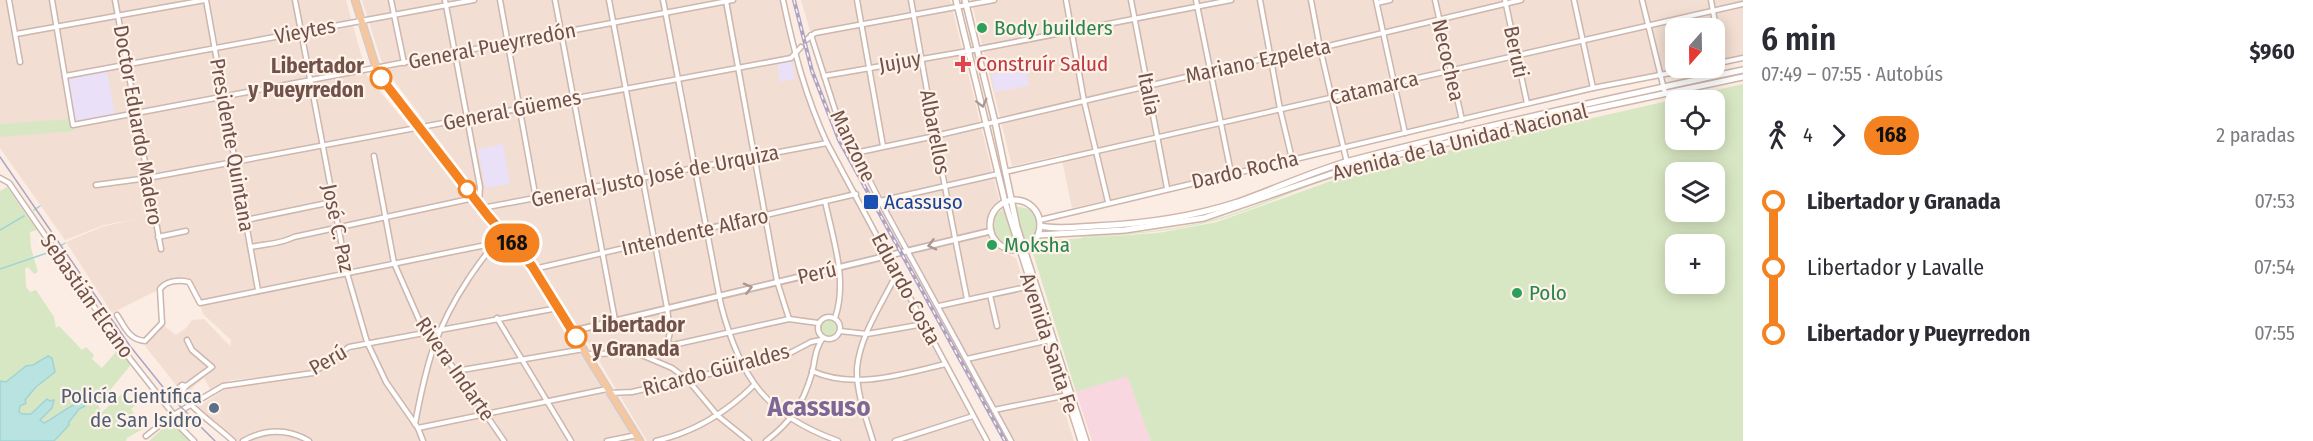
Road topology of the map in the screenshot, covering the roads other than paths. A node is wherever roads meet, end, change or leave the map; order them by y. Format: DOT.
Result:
graph roads {
  1 [pos="9,0"];
  2 [pos="52,0"];
  3 [pos="115,0"];
  4 [pos="206,0"];
  5 [pos="295,0"];
  6 [pos="355,0"];
  7 [pos="391,0"];
  8 [pos="474,0"];
  9 [pos="500,0"];
  10 [pos="555,0"];
  11 [pos="609,0"];
  12 [pos="663,0"];
  13 [pos="733,0"];
  14 [pos="783,0"];
  15 [pos="857,0"];
  16 [pos="911,0"];
  17 [pos="994,0"];
  18 [pos="1066,0"];
  19 [pos="1131,0"];
  20 [pos="1196,0"];
  21 [pos="1231,0"];
  22 [pos="1260,0"];
  23 [pos="1311,0"];
  24 [pos="1390,0"];
  25 [pos="1435,0"];
  26 [pos="1521,0"];
  27 [pos="1574,0"];
  28 [pos="1642,0"];
  29 [pos="1711,0"];
  30 [pos="726,1"];
  31 [pos="1376,1"];
  32 [pos="1505,2"];
  33 [pos="445,3"];
  34 [pos="957,3"];
  35 [pos="965,3"];
  36 [pos="1743,4"];
  37 [pos="1197,7"];
  38 [pos="1714,11"];
  39 [pos="666,13"];
  40 [pos="393,14"];
  41 [pos="913,15"];
  42 [pos="118,16"];
  43 [pos="1134,18"];
  44 [pos="1715,18"];
  45 [pos="361,20"];
  46 [pos="1439,20"];
  47 [pos="614,23"];
  48 [pos="862,25"];
  49 [pos="1648,27"];
  50 [pos="56,28"];
  51 [pos="1072,30"];
  52 [pos="302,32"];
  53 [pos="562,33"];
  54 [pos="1382,33"];
  55 [pos="16,34"];
  56 [pos="811,35"];
  57 [pos="806,40"];
  58 [pos="1583,40"];
  59 [pos="508,43"];
  60 [pos="801,47"];
  61 [pos="215,48"];
  62 [pos="1320,48"];
  63 [pos="977,49"];
  64 [pos="969,50"];
  65 [pos="455,53"];
  66 [pos="1517,55"];
  67 [pos="794,56"];
  68 [pos="921,57"];
  69 [pos="1271,57"];
  70 [pos="1743,57"];
  71 [pos="1725,61"];
  72 [pos="20,62"];
  73 [pos="404,63"];
  74 [pos="128,64"];
  75 [pos="870,67"];
  76 [pos="375,68"];
  77 [pos="738,68"];
  78 [pos="1743,70"];
  79 [pos="1210,71"];
  80 [pos="1450,71"];
  81 [pos="1665,74"];
  82 [pos="1660,75"];
  83 [pos="65,76"];
  84 [pos="824,76"];
  85 [pos="1743,77"];
  86 [pos="679,79"];
  87 [pos="310,80"];
  88 [pos="1394,83"];
  89 [pos="1147,86"];
  90 [pos="626,88"];
  91 [pos="1593,88"];
  92 [pos="1664,90"];
  93 [pos="224,97"];
  94 [pos="573,98"];
  95 [pos="1332,98"];
  96 [pos="1084,101"];
  97 [pos="1527,103"];
  98 [pos="520,108"];
  99 [pos="1280,109"];
  100 [pos="137,113"];
  101 [pos="467,118"];
  102 [pos="1462,120"];
  103 [pos="995,122"];
  104 [pos="1221,122"];
  105 [pos="987,124"];
  106 [pos="418,127"];
  107 [pos="1405,133"];
  108 [pos="935,136"];
  109 [pos="1157,137"];
  110 [pos="828,143"];
  111 [pos="321,146"];
  112 [pos="883,147"];
  113 [pos="1344,147"];
  114 [pos="1096,151"];
  115 [pos="855,153"];
  116 [pos="374,156"];
  117 [pos="756,157"];
  118 [pos="1292,159"];
  119 [pos="235,162"];
  120 [pos="1348,165"];
  121 [pos="696,168"];
  122 [pos="1002,173"];
  123 [pos="1231,173"];
  124 [pos="0,178"];
  125 [pos="148,178"];
  126 [pos="643,178"];
  127 [pos="96,185"];
  128 [pos="945,187"];
  129 [pos="1167,188"];
  130 [pos="589,189"];
  131 [pos="856,194"];
  132 [pos="474,198"];
  133 [pos="536,199"];
  134 [pos="825,201"];
  135 [pos="880,201"];
  136 [pos="1008,201"];
  137 [pos="332,202"];
  138 [pos="1108,202"];
  139 [pos="481,207"];
  140 [pos="766,215"];
  141 [pos="385,218"];
  142 [pos="246,220"];
  143 [pos="1040,223"];
  144 [pos="706,228"];
  145 [pos="338,229"];
  146 [pos="186,231"];
  147 [pos="991,231"];
  148 [pos="1038,235"];
  149 [pos="505,236"];
  150 [pos="158,237"];
  151 [pos="956,238"];
  152 [pos="654,241"];
  153 [pos="496,243"];
  154 [pos="251,247"];
  155 [pos="161,249"];
  156 [pos="1022,249"];
  157 [pos="907,251"];
  158 [pos="601,254"];
  159 [pos="888,256"];
  160 [pos="394,263"];
  161 [pos="839,268"];
  162 [pos="534,269"];
  163 [pos="346,273"];
  164 [pos="897,273"];
  165 [pos="777,281"];
  166 [pos="1031,286"];
  167 [pos="258,290"];
  168 [pos="719,295"];
  169 [pos="990,295"];
  170 [pos="968,299"];
  171 [pos="939,306"];
  172 [pos="558,308"];
  173 [pos="667,308"];
  174 [pos="1042,311"];
  175 [pos="117,315"];
  176 [pos="497,318"];
  177 [pos="835,318"];
  178 [pos="789,319"];
  179 [pos="615,320"];
  180 [pos="818,323"];
  181 [pos="924,324"];
  182 [pos="997,326"];
  183 [pos="441,328"];
  184 [pos="573,331"];
  185 [pos="728,331"];
  186 [pos="840,331"];
  187 [pos="423,332"];
  188 [pos="867,334"];
  189 [pos="822,339"];
  190 [pos="187,340"];
  191 [pos="1051,340"];
  192 [pos="367,342"];
  193 [pos="434,344"];
  194 [pos="667,345"];
  195 [pos="585,352"];
  196 [pos="637,353"];
  197 [pos="524,359"];
  198 [pos="967,359"];
  199 [pos="945,364"];
  200 [pos="743,366"];
  201 [pos="456,371"];
  202 [pos="812,371"];
  203 [pos="687,379"];
  204 [pos="858,379"];
  205 [pos="754,385"];
  206 [pos="609,391"];
  207 [pos="1069,394"];
  208 [pos="547,401"];
  209 [pos="192,405"];
  210 [pos="994,410"];
  211 [pos="487,414"];
  212 [pos="172,416"];
  213 [pos="718,416"];
  214 [pos="973,416"];
  215 [pos="791,420"];
  216 [pos="416,427"];
  217 [pos="146,436"];
  218 [pos="638,438"];
  219 [pos="194,441"];
  220 [pos="233,441"];
  221 [pos="243,441"];
  222 [pos="309,441"];
  223 [pos="423,441"];
  224 [pos="504,441"];
  225 [pos="571,441"];
  226 [pos="606,441"];
  227 [pos="656,441"];
  228 [pos="748,441"];
  229 [pos="766,441"];
  230 [pos="838,441"];
  231 [pos="873,441"];
  232 [pos="895,441"];
  233 [pos="987,441"];
  234 [pos="1011,441"];
  235 [pos="1081,441"];
  236 [pos="1086,441"];
  1 -- 55 [label="street"];
  2 -- 50 [label="street"];
  3 -- 42 [label="street, Doctor Eduardo Madero"];
  4 -- 42 [label="street"];
  4 -- 61 [label="street, Presidente Quintana"];
  5 -- 52 [label="street, José C. Paz"];
  6 -- 45 [label="main road"];
  7 -- 40 [label="street"];
  8 -- 33 [label="street, Vieytes"];
  9 -- 59 [label="street"];
  10 -- 53 [label="street"];
  11 -- 47 [label="street"];
  12 -- 39 [label="street"];
  13 -- 30 [label="street, General Pueyrredón"];
  14 -- 67 [label="street, Eduardo Costa"];
  15 -- 48 [label="street"];
  16 -- 41 [label="street, Albarellos"];
  17 -- 35 [label="street"];
  18 -- 51 [label="street"];
  19 -- 43 [label="street, Italia"];
  20 -- 37 [label="street"];
  21 -- 37 [label="street, Jujuy"];
  22 -- 69 [label="street"];
  23 -- 62 [label="street"];
  24 -- 31 [label="street"];
  25 -- 46 [label="street, Necochea"];
  26 -- 32 [label="street, Mariano Ezpeleta"];
  27 -- 58 [label="street"];
  28 -- 49 [label="street"];
  29 -- 38 [label="street"];
  30 -- 39 [label="street, General Pueyrredón"];
  30 -- 77 [label="street"];
  31 -- 54 [label="street"];
  32 -- 46 [label="street, Mariano Ezpeleta"];
  32 -- 66 [label="street, Beruti"];
  33 -- 40 [label="street, Vieytes"];
  33 -- 65 [label="street"];
  34 -- 35 [label="street"];
  34 -- 41 [label="street"];
  34 -- 64 [label="main road, Avenida Santa Fe"];
  35 -- 63 [label="main road, Avenida Santa Fe"];
  36 -- 38 [label="street, Catamarca"];
  37 -- 43 [label="street, Jujuy"];
  37 -- 79 [label="street"];
  38 -- 44 [label="street"];
  38 -- 49 [label="street, Catamarca"];
  39 -- 47 [label="street, General Pueyrredón"];
  39 -- 86 [label="street"];
  40 -- 45 [label="street, Vieytes"];
  40 -- 73 [label="street"];
  41 -- 48 [label="street"];
  41 -- 68 [label="street, Albarellos"];
  42 -- 50 [label="street"];
  42 -- 74 [label="street, Doctor Eduardo Madero"];
  43 -- 51 [label="street, Jujuy"];
  43 -- 89 [label="street, Italia"];
  45 -- 52 [label="street, Vieytes"];
  45 -- 76 [label="main road"];
  46 -- 54 [label="street, Mariano Ezpeleta"];
  46 -- 80 [label="street, Necochea"];
  47 -- 53 [label="street, General Pueyrredón"];
  47 -- 90 [label="street"];
  48 -- 56 [label="street"];
  48 -- 75 [label="street"];
  49 -- 58 [label="street, Catamarca"];
  49 -- 82 [label="street"];
  50 -- 55 [label="street"];
  50 -- 83 [label="street"];
  51 -- 63 [label="street, Jujuy"];
  51 -- 96 [label="street"];
  52 -- 61 [label="street, Vieytes"];
  52 -- 87 [label="street, José C. Paz"];
  53 -- 59 [label="street, General Pueyrredón"];
  53 -- 94 [label="street"];
  54 -- 62 [label="street, Mariano Ezpeleta"];
  54 -- 88 [label="street"];
  55 -- 72 [label="street"];
  56 -- 57 [label="street"];
  56 -- 84 [label="street, Manzone"];
  58 -- 66 [label="street, Catamarca"];
  58 -- 91 [label="street"];
  59 -- 65 [label="street, General Pueyrredón"];
  59 -- 98 [label="street"];
  60 -- 67 [label="street"];
  61 -- 74 [label="street, Vieytes"];
  61 -- 93 [label="street, Presidente Quintana"];
  62 -- 69 [label="street, Mariano Ezpeleta"];
  62 -- 95 [label="street"];
  63 -- 64 [label="street, Jujuy"];
  63 -- 103 [label="main road, Avenida Santa Fe"];
  64 -- 68 [label="street, Jujuy"];
  64 -- 105 [label="main road, Avenida Santa Fe, one-way"];
  65 -- 73 [label="street, General Pueyrredón"];
  65 -- 101 [label="street"];
  66 -- 80 [label="street, Catamarca"];
  66 -- 97 [label="street, Beruti"];
  67 -- 77 [label="street, General Güemes"];
  67 -- 110 [label="street, Eduardo Costa"];
  68 -- 75 [label="street, Jujuy"];
  68 -- 108 [label="street, Albarellos"];
  69 -- 79 [label="street, Mariano Ezpeleta"];
  69 -- 99 [label="street"];
  70 -- 71 [label="street"];
  73 -- 76 [label="street, General Pueyrredón"];
  74 -- 83 [label="street, Vieytes"];
  74 -- 100 [label="street, Doctor Eduardo Madero"];
  75 -- 84 [label="street, Jujuy"];
  75 -- 112 [label="street"];
  76 -- 87 [label="street, General Pueyrredón"];
  76 -- 106 [label="main road"];
  77 -- 86 [label="street, General Güemes"];
  77 -- 117 [label="street"];
  78 -- 92 [label="main road, Avenida de la Unidad Nacional"];
  79 -- 89 [label="street, Mariano Ezpeleta"];
  79 -- 104 [label="street"];
  80 -- 88 [label="street, Catamarca"];
  80 -- 102 [label="street, Necochea"];
  81 -- 82 [label="street, Dardo Rocha"];
  82 -- 91 [label="street, Dardo Rocha"];
  82 -- 92 [label="street"];
  83 -- 100 [label="street, General Pueyrredón"];
  84 -- 115 [label="street, Manzone"];
  85 -- 92 [label="main road, Avenida de la Unidad Nacional"];
  86 -- 90 [label="street, General Güemes"];
  86 -- 121 [label="street"];
  87 -- 93 [label="street, General Pueyrredón"];
  87 -- 111 [label="street, José C. Paz"];
  88 -- 95 [label="street, Catamarca"];
  88 -- 107 [label="street"];
  89 -- 96 [label="street, Mariano Ezpeleta"];
  89 -- 109 [label="street, Italia"];
  90 -- 94 [label="street, General Güemes"];
  90 -- 126 [label="street"];
  91 -- 97 [label="street, Dardo Rocha"];
  92 -- 120 [label="main road, Avenida de la Unidad Nacional"];
  93 -- 100 [label="street, General Pueyrredón"];
  93 -- 119 [label="street, Presidente Quintana"];
  94 -- 98 [label="street, General Güemes"];
  94 -- 130 [label="street"];
  95 -- 99 [label="street, Catamarca"];
  95 -- 113 [label="street"];
  96 -- 103 [label="street, Mariano Ezpeleta"];
  96 -- 114 [label="street"];
  97 -- 102 [label="street, Dardo Rocha"];
  98 -- 101 [label="street, General Güemes"];
  98 -- 133 [label="street"];
  99 -- 104 [label="street, Catamarca"];
  99 -- 118 [label="street"];
  100 -- 125 [label="street, Doctor Eduardo Madero"];
  101 -- 106 [label="street, General Güemes"];
  101 -- 139 [label="street"];
  102 -- 107 [label="street, Dardo Rocha"];
  103 -- 105 [label="street"];
  103 -- 122 [label="main road, Avenida Santa Fe"];
  104 -- 109 [label="street, Catamarca"];
  104 -- 123 [label="street"];
  105 -- 108 [label="street"];
  105 -- 122 [label="main road, Avenida Santa Fe"];
  106 -- 111 [label="street, General Güemes"];
  106 -- 132 [label="main road"];
  107 -- 113 [label="street, Dardo Rocha"];
  108 -- 112 [label="street"];
  108 -- 128 [label="street, Albarellos"];
  109 -- 114 [label="street, Catamarca"];
  109 -- 129 [label="street, Italia"];
  110 -- 117 [label="street, General Justo José de Urquiza"];
  110 -- 131 [label="street, Eduardo Costa"];
  111 -- 119 [label="street, General Güemes"];
  111 -- 137 [label="street, José C. Paz"];
  112 -- 115 [label="street"];
  113 -- 118 [label="street, Dardo Rocha"];
  113 -- 120 [label="street"];
  114 -- 122 [label="street, Catamarca"];
  114 -- 138 [label="street"];
  115 -- 135 [label="street, Manzone"];
  116 -- 141 [label="street, Rivera Indarte"];
  117 -- 121 [label="street, General Justo José de Urquiza"];
  117 -- 140 [label="street"];
  118 -- 123 [label="street, Dardo Rocha"];
  119 -- 125 [label="street, General Güemes"];
  119 -- 142 [label="street, Presidente Quintana"];
  120 -- 143 [label="main road, Avenida de la Unidad Nacional"];
  120 -- 148 [label="main road, Avenida de la Unidad Nacional"];
  121 -- 126 [label="street, General Justo José de Urquiza"];
  121 -- 144 [label="street"];
  122 -- 128 [label="street"];
  122 -- 136 [label="main road, Avenida Santa Fe"];
  123 -- 129 [label="street, Dardo Rocha"];
  124 -- 212 [label="street, Sebastián Elcano"];
  125 -- 127 [label="street, General Güemes"];
  125 -- 150 [label="street, Doctor Eduardo Madero"];
  126 -- 130 [label="street, General Justo José de Urquiza"];
  126 -- 152 [label="street"];
  128 -- 135 [label="street"];
  128 -- 151 [label="street, Albarellos"];
  129 -- 138 [label="street, Dardo Rocha"];
  130 -- 133 [label="street, General Justo José de Urquiza"];
  130 -- 158 [label="street"];
  131 -- 134 [label="street, Intendente Alfaro"];
  131 -- 159 [label="street, Eduardo Costa"];
  132 -- 139 [label="main road"];
  132 -- 141 [label="street"];
  133 -- 139 [label="street, General Justo José de Urquiza"];
  134 -- 140 [label="street, Intendente Alfaro"];
  134 -- 161 [label="street"];
  135 -- 157 [label="street, Manzone"];
  136 -- 143 [label="main road"];
  136 -- 147 [label="main road"];
  136 -- 156 [label="main road, Avenida Santa Fe"];
  137 -- 142 [label="street"];
  137 -- 145 [label="street, José C. Paz"];
  138 -- 143 [label="street, Dardo Rocha"];
  139 -- 149 [label="main road"];
  140 -- 144 [label="street, Intendente Alfaro"];
  140 -- 165 [label="street"];
  141 -- 145 [label="street"];
  141 -- 160 [label="street, Rivera Indarte"];
  142 -- 154 [label="street, Presidente Quintana"];
  143 -- 148 [label="main road"];
  144 -- 152 [label="street, Intendente Alfaro"];
  144 -- 168 [label="street"];
  145 -- 154 [label="street"];
  145 -- 163 [label="street, José C. Paz"];
  146 -- 150 [label="street"];
  147 -- 151 [label="street, Perú"];
  147 -- 156 [label="main road"];
  148 -- 156 [label="main road"];
  149 -- 153 [label="street"];
  149 -- 162 [label="main road"];
  150 -- 155 [label="street, Doctor Eduardo Madero"];
  151 -- 157 [label="street, Perú, one-way"];
  151 -- 170 [label="street, Albarellos"];
  152 -- 158 [label="street, Intendente Alfaro"];
  152 -- 173 [label="street"];
  153 -- 160 [label="street"];
  153 -- 183 [label="street"];
  154 -- 167 [label="street, Presidente Quintana"];
  156 -- 166 [label="main road, Avenida Santa Fe"];
  156 -- 174 [label="main road, Avenida Santa Fe"];
  157 -- 159 [label="street, Perú"];
  157 -- 171 [label="street, Manzone"];
  158 -- 162 [label="street, Intendente Alfaro"];
  158 -- 179 [label="street"];
  159 -- 161 [label="street, Perú"];
  159 -- 164 [label="street, Eduardo Costa"];
  160 -- 163 [label="street"];
  160 -- 187 [label="street, Rivera Indarte"];
  161 -- 165 [label="street, Perú"];
  161 -- 177 [label="street"];
  162 -- 172 [label="main road"];
  163 -- 167 [label="street"];
  163 -- 192 [label="street, José C. Paz"];
  164 -- 181 [label="street, Eduardo Costa"];
  164 -- 188 [label="street"];
  168 -- 165 [label="street, Perú, one-way"];
  165 -- 178 [label="street"];
  166 -- 169 [label="street"];
  166 -- 174 [label="main road, Avenida Santa Fe"];
  167 -- 175 [label="street"];
  168 -- 173 [label="street, Perú"];
  168 -- 185 [label="street"];
  169 -- 170 [label="street"];
  169 -- 182 [label="street"];
  170 -- 171 [label="street"];
  171 -- 198 [label="street, Manzone"];
  172 -- 176 [label="street, Perú"];
  172 -- 184 [label="main road"];
  173 -- 179 [label="street, Perú"];
  173 -- 194 [label="street"];
  174 -- 191 [label="main road, Avenida Santa Fe"];
  176 -- 183 [label="street, Perú"];
  176 -- 197 [label="street"];
  177 -- 180 [label="street"];
  177 -- 186 [label="street"];
  178 -- 180 [label="street"];
  178 -- 185 [label="street"];
  179 -- 184 [label="street, Perú"];
  180 -- 189 [label="street"];
  181 -- 188 [label="street"];
  181 -- 199 [label="street, Eduardo Costa"];
  183 -- 187 [label="street, Perú"];
  183 -- 193 [label="street"];
  184 -- 195 [label="main road"];
  185 -- 194 [label="street"];
  185 -- 200 [label="street"];
  186 -- 188 [label="street"];
  186 -- 189 [label="street"];
  187 -- 192 [label="street, Perú"];
  187 -- 193 [label="street, Rivera Indarte"];
  188 -- 204 [label="street"];
  189 -- 200 [label="street, Ricardo Güiraldes"];
  189 -- 202 [label="street"];
  190 -- 209 [label="street"];
  191 -- 198 [label="street"];
  191 -- 207 [label="main road, Avenida Santa Fe"];
  192 -- 209 [label="street, Perú"];
  192 -- 216 [label="street, José C. Paz"];
  193 -- 201 [label="street, Rivera Indarte"];
  193 -- 216 [label="street"];
  194 -- 196 [label="street"];
  195 -- 196 [label="street"];
  195 -- 197 [label="street"];
  195 -- 206 [label="main road"];
  196 -- 203 [label="street"];
  197 -- 201 [label="street"];
  197 -- 208 [label="street"];
  198 -- 210 [label="street, Manzone"];
  199 -- 204 [label="street"];
  199 -- 214 [label="street, Eduardo Costa"];
  200 -- 203 [label="street, Ricardo Güiraldes"];
  200 -- 205 [label="street"];
  201 -- 211 [label="street, Rivera Indarte"];
  202 -- 204 [label="street"];
  202 -- 215 [label="street"];
  203 -- 206 [label="street, Ricardo Güiraldes"];
  203 -- 213 [label="street"];
  204 -- 231 [label="street"];
  205 -- 213 [label="street"];
  205 -- 215 [label="street"];
  206 -- 208 [label="street, Ricardo Güiraldes"];
  206 -- 218 [label="main road"];
  207 -- 210 [label="street"];
  207 -- 235 [label="main road, Avenida Santa Fe"];
  207 -- 236 [label="main road, Avenida Santa Fe"];
  208 -- 211 [label="street, Ricardo Güiraldes"];
  208 -- 225 [label="street"];
  209 -- 212 [label="street, Perú"];
  209 -- 220 [label="street"];
  210 -- 234 [label="street, Manzone"];
  211 -- 216 [label="street, Ricardo Güiraldes"];
  211 -- 224 [label="street, Rivera Indarte"];
  212 -- 217 [label="street, Perú"];
  212 -- 219 [label="street, Sebastián Elcano"];
  213 -- 227 [label="street"];
  213 -- 228 [label="street"];
  214 -- 232 [label="street"];
  214 -- 233 [label="street, Eduardo Costa"];
  215 -- 229 [label="street"];
  215 -- 230 [label="street"];
  216 -- 223 [label="street, José C. Paz"];
  218 -- 226 [label="street"];
  221 -- 222 [label="street"];
}
